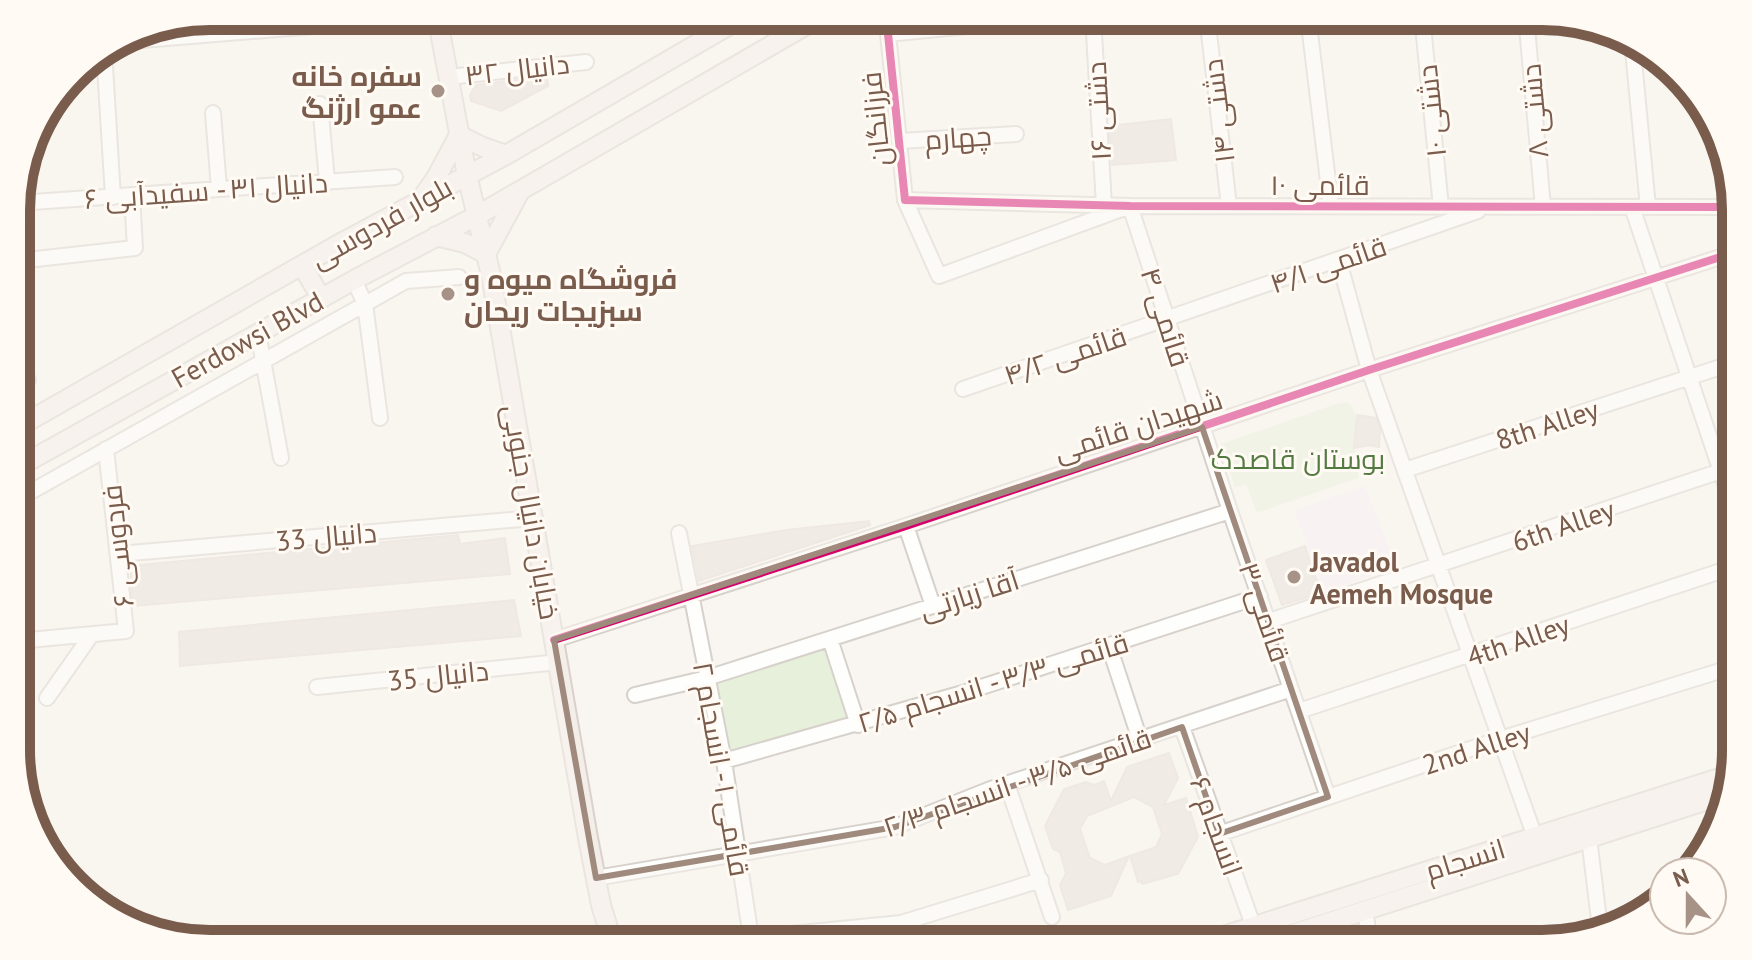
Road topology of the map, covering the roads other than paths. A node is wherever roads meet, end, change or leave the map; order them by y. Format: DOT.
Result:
graph roads {
  1 [pos="265,30"];
  2 [pos="440,30"];
  3 [pos="721,30"];
  4 [pos="798,30"];
  5 [pos="887,30"];
  6 [pos="928,30"];
  7 [pos="1094,30"];
  8 [pos="1209,30"];
  9 [pos="1310,30"];
  10 [pos="1423,30"];
  11 [pos="1527,30"];
  12 [pos="888,34"];
  13 [pos="155,39"];
  14 [pos="1633,55"];
  15 [pos="586,62"];
  16 [pos="105,64"];
  17 [pos="449,77"];
  18 [pos="320,104"];
  19 [pos="213,113"];
  20 [pos="1016,134"];
  21 [pos="459,135"];
  22 [pos="900,141"];
  23 [pos="506,155"];
  24 [pos="467,175"];
  25 [pos="395,177"];
  26 [pos="327,181"];
  27 [pos="219,189"];
  28 [pos="520,191"];
  29 [pos="132,195"];
  30 [pos="113,197"];
  31 [pos="419,200"];
  32 [pos="905,200"];
  33 [pos="31,202"];
  34 [pos="1104,205"];
  35 [pos="1130,206"];
  36 [pos="1229,206"];
  37 [pos="1331,206"];
  38 [pos="1441,207"];
  39 [pos="1489,207"];
  40 [pos="1543,207"];
  41 [pos="1632,207"];
  42 [pos="1648,207"];
  43 [pos="1722,207"];
  44 [pos="478,215"];
  45 [pos="436,236"];
  46 [pos="486,254"];
  47 [pos="1722,256"];
  48 [pos="30,260"];
  49 [pos="1339,261"];
  50 [pos="302,265"];
  51 [pos="459,277"];
  52 [pos="1656,277"];
  53 [pos="354,280"];
  54 [pos="321,298"];
  55 [pos="365,304"];
  56 [pos="1167,321"];
  57 [pos="258,333"];
  58 [pos="264,359"];
  59 [pos="1722,366"];
  60 [pos="1369,370"];
  61 [pos="1689,377"];
  62 [pos="963,389"];
  63 [pos="380,418"];
  64 [pos="30,420"];
  65 [pos="1202,427"];
  66 [pos="106,449"];
  67 [pos="281,458"];
  68 [pos="30,460"];
  69 [pos="1405,470"];
  70 [pos="1721,471"];
  71 [pos="1722,474"];
  72 [pos="30,492"];
  73 [pos="1230,511"];
  74 [pos="534,518"];
  75 [pos="906,526"];
  76 [pos="679,533"];
  77 [pos="119,554"];
  78 [pos="1439,567"];
  79 [pos="1722,571"];
  80 [pos="690,596"];
  81 [pos="1260,596"];
  82 [pos="933,606"];
  83 [pos="1269,621"];
  84 [pos="92,634"];
  85 [pos="830,639"];
  86 [pos="30,640"];
  87 [pos="554,640"];
  88 [pos="1109,646"];
  89 [pos="1471,655"];
  90 [pos="558,662"];
  91 [pos="1722,670"];
  92 [pos="707,678"];
  93 [pos="317,687"];
  94 [pos="1291,689"];
  95 [pos="635,695"];
  96 [pos="47,698"];
  97 [pos="1299,711"];
  98 [pos="858,725"];
  99 [pos="1182,727"];
  100 [pos="1500,739"];
  101 [pos="1140,740"];
  102 [pos="724,761"];
  103 [pos="1720,778"];
  104 [pos="1007,784"];
  105 [pos="1328,797"];
  106 [pos="1715,797"];
  107 [pos="1219,834"];
  108 [pos="1535,837"];
  109 [pos="1589,838"];
  110 [pos="738,854"];
  111 [pos="596,878"];
  112 [pos="1041,880"];
  113 [pos="601,905"];
  114 [pos="1365,909"];
  115 [pos="1052,917"];
  116 [pos="1599,920"];
  117 [pos="1253,925"];
  118 [pos="598,930"];
  119 [pos="609,930"];
  120 [pos="749,930"];
  121 [pos="843,930"];
  122 [pos="1239,930"];
  123 [pos="1303,930"];
  124 [pos="1368,930"];
  1 -- 13 [label="street"];
  2 -- 17 [label="main road, خیابان دانیال جنوبی"];
  3 -- 23 [label="main road, بلوار فردوسی"];
  4 -- 28 [label="main road, بلوار فردوسی"];
  5 -- 12 [label="street, فرزانگان"];
  6 -- 12 [label="street"];
  7 -- 34 [label="street, دشتی ۱۶"];
  8 -- 36 [label="street, دشتی ۱۴"];
  9 -- 37 [label="street"];
  10 -- 38 [label="street, دشتی ۱۰"];
  11 -- 40 [label="street, دشتی ۸"];
  12 -- 22 [label="street, فرزانگان"];
  14 -- 42 [label="street"];
  15 -- 17 [label="street, دانیال ۳۲"];
  16 -- 30 [label="street"];
  17 -- 21 [label="main road, خیابان دانیال جنوبی"];
  18 -- 26 [label="street"];
  19 -- 27 [label="street"];
  20 -- 22 [label="street, چهارم"];
  21 -- 23 [label="main road"];
  21 -- 24 [label="main road, خیابان دانیال جنوبی"];
  21 -- 31 [label="main road"];
  22 -- 32 [label="street, فرزانگان"];
  23 -- 24 [label="main road, بلوار فردوسی"];
  24 -- 31 [label="main road, بلوار فردوسی"];
  24 -- 44 [label="main road, خیابان دانیال جنوبی"];
  25 -- 26 [label="street, دانیال ۳۱ - سفیدآبی ۶"];
  26 -- 27 [label="street, دانیال ۳۱ - سفیدآبی ۶"];
  27 -- 29 [label="street, دانیال ۳۱ - سفیدآبی ۶"];
  28 -- 44 [label="main road, بلوار فردوسی"];
  28 -- 46 [label="main road"];
  29 -- 30 [label="street, دانیال ۳۱ - سفیدآبی ۶"];
  29 -- 48 [label="street"];
  30 -- 33 [label="street, دانیال ۳۱ - سفیدآبی ۶"];
  31 -- 50 [label="main road, بلوار فردوسی"];
  32 -- 34 [label="street, قائمی ۱۰"];
  32 -- 35 [label="street, فرزانگان"];
  34 -- 35 [label="street, قائمی ۱۰"];
  35 -- 36 [label="street, قائمی ۱۰"];
  35 -- 56 [label="street, قائمی ۴"];
  36 -- 37 [label="street, قائمی ۱۰"];
  37 -- 38 [label="street, قائمی ۱۰"];
  38 -- 39 [label="street, قائمی ۱۰"];
  39 -- 40 [label="street, قائمی ۱۰"];
  39 -- 49 [label="street, قائمی ۴/۱"];
  40 -- 41 [label="street, قائمی ۱۰"];
  41 -- 42 [label="street, قائمی ۱۰"];
  41 -- 52 [label="street"];
  42 -- 43 [label="street, قائمی ۱۰"];
  44 -- 45 [label="main road, Ferdowsi Blvd"];
  44 -- 46 [label="main road, خیابان دانیال جنوبی"];
  45 -- 46 [label="main road"];
  45 -- 53 [label="main road, Ferdowsi Blvd"];
  46 -- 74 [label="main road, خیابان دانیال جنوبی"];
  47 -- 52 [label="street, شهیدان قائمی"];
  49 -- 56 [label="street, قائمی ۴/۱"];
  49 -- 60 [label="street"];
  50 -- 54 [label="main road"];
  50 -- 64 [label="main road, بلوار فردوسی"];
  51 -- 55 [label="street"];
  52 -- 60 [label="street, شهیدان قائمی"];
  52 -- 61 [label="street"];
  53 -- 54 [label="main road, Ferdowsi Blvd"];
  53 -- 55 [label="street"];
  54 -- 57 [label="main road, Ferdowsi Blvd"];
  55 -- 58 [label="street"];
  55 -- 63 [label="street"];
  56 -- 62 [label="street, قائمی ۴/۲"];
  56 -- 65 [label="street, قائمی ۴"];
  57 -- 58 [label="street"];
  57 -- 68 [label="main road, Ferdowsi Blvd"];
  58 -- 66 [label="street"];
  58 -- 67 [label="street"];
  59 -- 61 [label="street, 8th Alley"];
  60 -- 65 [label="street, شهیدان قائمی"];
  60 -- 69 [label="street"];
  61 -- 69 [label="street, 8th Alley"];
  61 -- 70 [label="street"];
  65 -- 73 [label="street, قائمی ۳"];
  65 -- 75 [label="street, شهیدان قائمی"];
  66 -- 72 [label="street"];
  66 -- 77 [label="street, فردوسی ۶"];
  69 -- 78 [label="street"];
  70 -- 71 [label="street"];
  70 -- 78 [label="street, 6th Alley"];
  73 -- 81 [label="street, قائمی ۳"];
  73 -- 82 [label="street, آقا زیارتی"];
  74 -- 77 [label="street, دانیال 33"];
  74 -- 87 [label="main road, خیابان دانیال جنوبی"];
  75 -- 80 [label="street, شهیدان قائمی"];
  75 -- 82 [label="street"];
  76 -- 80 [label="street, قائمی ۱ - انسجام ۲"];
  77 -- 84 [label="street, فردوسی ۶"];
  78 -- 83 [label="street, 6th Alley"];
  78 -- 89 [label="street"];
  79 -- 89 [label="street, 4th Alley"];
  80 -- 87 [label="street, شهیدان قائمی"];
  80 -- 92 [label="street, قائمی ۱ - انسجام ۲"];
  81 -- 83 [label="street, قائمی ۳"];
  81 -- 88 [label="street, قائمی ۳/۳ - انسجام ۲/۵"];
  82 -- 85 [label="street, آقا زیارتی"];
  83 -- 94 [label="street, قائمی ۳"];
  84 -- 86 [label="street, فردوسی ۶"];
  84 -- 96 [label="street"];
  85 -- 92 [label="street, آقا زیارتی"];
  85 -- 98 [label="street"];
  87 -- 90 [label="main road, خیابان دانیال جنوبی"];
  88 -- 98 [label="street, قائمی ۳/۳ - انسجام ۲/۵"];
  88 -- 101 [label="street"];
  89 -- 97 [label="street, 4th Alley"];
  89 -- 100 [label="street"];
  90 -- 93 [label="street, دانیال 35"];
  90 -- 111 [label="main road, خیابان دانیال جنوبی"];
  91 -- 100 [label="street, 2nd Alley"];
  92 -- 95 [label="street, آقا زیارتی"];
  92 -- 102 [label="street, قائمی ۱ - انسجام ۲"];
  94 -- 97 [label="street, قائمی ۳"];
  94 -- 99 [label="street, قائمی ۳/۵ - انسجام ۲/۳"];
  97 -- 105 [label="street, قائمی ۳"];
  98 -- 102 [label="street, قائمی ۳/۳ - انسجام ۲/۵"];
  99 -- 101 [label="street, قائمی ۳/۵ - انسجام ۲/۳"];
  99 -- 107 [label="street, انسجام ۶"];
  100 -- 105 [label="street, 2nd Alley"];
  100 -- 108 [label="street"];
  101 -- 104 [label="street, قائمی ۳/۵ - انسجام ۲/۳"];
  102 -- 110 [label="street, قائمی ۱ - انسجام ۲"];
  103 -- 108 [label="main road, انسجام"];
  104 -- 110 [label="street, قائمی ۳/۵ - انسجام ۲/۳"];
  104 -- 112 [label="street"];
  105 -- 107 [label="street, 2nd Alley"];
  106 -- 109 [label="main road, انسجام"];
  107 -- 117 [label="street, انسجام ۶"];
  108 -- 117 [label="main road, انسجام"];
  109 -- 114 [label="main road, انسجام"];
  109 -- 116 [label="street"];
  110 -- 111 [label="street, قائمی ۳/۵ - انسجام ۲/۳"];
  110 -- 120 [label="street, قائمی ۱ - انسجام ۲"];
  111 -- 113 [label="main road, خیابان دانیال جنوبی"];
  112 -- 115 [label="street"];
  112 -- 121 [label="street"];
  113 -- 118 [label="main road, خیابان دانیال جنوبی"];
  113 -- 119 [label="main road, خیابان دانیال جنوبی"];
  114 -- 123 [label="main road, انسجام"];
  114 -- 124 [label="street"];
  117 -- 122 [label="main road, انسجام"];
}
